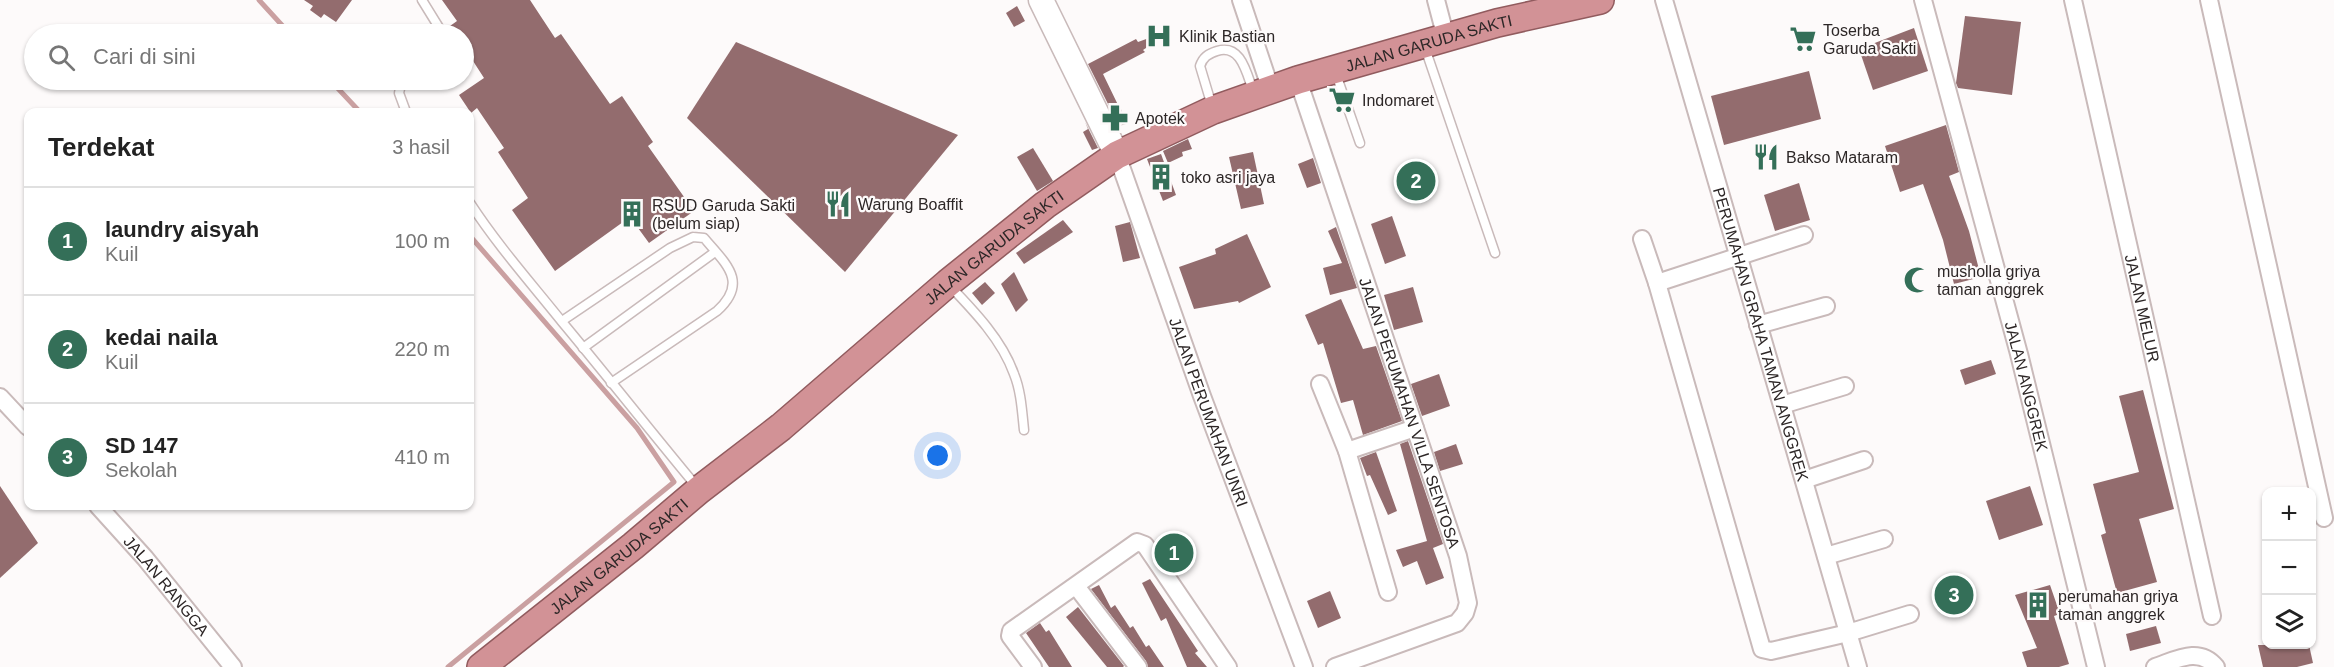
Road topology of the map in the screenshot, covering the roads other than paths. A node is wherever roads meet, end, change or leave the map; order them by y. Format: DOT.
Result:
graph roads {
  1 [pos="422,0"];
  2 [pos="1041,0"];
  3 [pos="1241,0"];
  4 [pos="1436,0"];
  5 [pos="1600,0"];
  6 [pos="1664,0"];
  7 [pos="1923,0"];
  8 [pos="2073,0"];
  9 [pos="2209,0"];
  10 [pos="439,24"];
  11 [pos="1435,41"];
  12 [pos="1335,70"];
  13 [pos="1298,80"];
  14 [pos="400,90"];
  15 [pos="1263,93"];
  16 [pos="405,108"];
  17 [pos="1213,110"];
  18 [pos="1360,142"];
  19 [pos="1117,155"];
  20 [pos="474,209"];
  21 [pos="1804,234"];
  22 [pos="1642,239"];
  23 [pos="715,252"];
  24 [pos="1495,253"];
  25 [pos="1738,258"];
  26 [pos="948,283"];
  27 [pos="1657,283"];
  28 [pos="1826,306"];
  29 [pos="562,321"];
  30 [pos="1758,325"];
  31 [pos="583,348"];
  32 [pos="611,382"];
  33 [pos="1320,384"];
  34 [pos="1845,386"];
  35 [pos="0,398"];
  36 [pos="1782,405"];
  37 [pos="24,423"];
  38 [pos="1415,428"];
  39 [pos="1024,429"];
  40 [pos="1347,451"];
  41 [pos="1864,460"];
  42 [pos="1803,480"];
  43 [pos="699,490"];
  44 [pos="103,510"];
  45 [pos="2324,518"];
  46 [pos="1884,539"];
  47 [pos="1826,556"];
  48 [pos="1076,586"];
  49 [pos="1388,592"];
  50 [pos="1910,614"];
  51 [pos="2212,616"];
  52 [pos="1848,633"];
  53 [pos="233,667"];
  54 [pos="481,667"];
  55 [pos="1033,667"];
  56 [pos="1138,667"];
  57 [pos="1228,667"];
  58 [pos="1304,667"];
  59 [pos="1335,667"];
  60 [pos="1858,667"];
  61 [pos="2096,667"];
  62 [pos="2155,667"];
  63 [pos="2216,667"];
  1 -- 10 [label="lane"];
  2 -- 19 [label="main road"];
  3 -- 15 [label="street"];
  4 -- 11 [label="street"];
  5 -- 11 [label="highway, JALAN GARUDA SAKTI"];
  6 -- 25 [label="street, PERUMAHAN GRAHA TAMAN ANGGREK"];
  7 -- 61 [label="street, JALAN ANGGREK"];
  8 -- 51 [label="street, JALAN MELUR"];
  9 -- 45 [label="street"];
  11 -- 12 [label="highway, JALAN GARUDA SAKTI"];
  11 -- 24 [label="lane"];
  12 -- 13 [label="highway, JALAN GARUDA SAKTI"];
  12 -- 18 [label="lane"];
  13 -- 15 [label="highway, JALAN GARUDA SAKTI"];
  13 -- 38 [label="street, JALAN PERUMAHAN VILLA SENTOSA"];
  14 -- 16 [label="lane"];
  15 -- 17 [label="highway, JALAN GARUDA SAKTI"];
  15 -- 17 [label="lane"];
  17 -- 19 [label="highway, JALAN GARUDA SAKTI"];
  19 -- 26 [label="highway, JALAN GARUDA SAKTI"];
  19 -- 58 [label="street, JALAN PERUMAHAN UNRI"];
  20 -- 29 [label="lane"];
  21 -- 25 [label="street"];
  22 -- 27 [label="street"];
  23 -- 29 [label="lane"];
  23 -- 31 [label="lane"];
  23 -- 32 [label="lane"];
  25 -- 27 [label="street"];
  25 -- 30 [label="street, PERUMAHAN GRAHA TAMAN ANGGREK"];
  26 -- 39 [label="lane"];
  26 -- 43 [label="highway, JALAN GARUDA SAKTI"];
  27 -- 52 [label="street"];
  28 -- 30 [label="street"];
  29 -- 31 [label="lane"];
  30 -- 36 [label="street, PERUMAHAN GRAHA TAMAN ANGGREK"];
  31 -- 32 [label="lane"];
  32 -- 43 [label="lane"];
  33 -- 40 [label="street"];
  34 -- 36 [label="street"];
  35 -- 37 [label="street"];
  36 -- 42 [label="street, PERUMAHAN GRAHA TAMAN ANGGREK"];
  38 -- 40 [label="street"];
  38 -- 59 [label="street, JALAN PERUMAHAN VILLA SENTOSA"];
  40 -- 49 [label="street"];
  41 -- 42 [label="street"];
  42 -- 47 [label="street, PERUMAHAN GRAHA TAMAN ANGGREK"];
  43 -- 54 [label="highway, JALAN GARUDA SAKTI"];
  44 -- 53 [label="street, JALAN RANGGA"];
  46 -- 47 [label="street"];
  47 -- 52 [label="street, PERUMAHAN GRAHA TAMAN ANGGREK"];
  48 -- 55 [label="street"];
  48 -- 56 [label="street"];
  48 -- 57 [label="street"];
  50 -- 52 [label="street"];
  52 -- 60 [label="street, PERUMAHAN GRAHA TAMAN ANGGREK"];
  62 -- 63 [label="street"];
}
